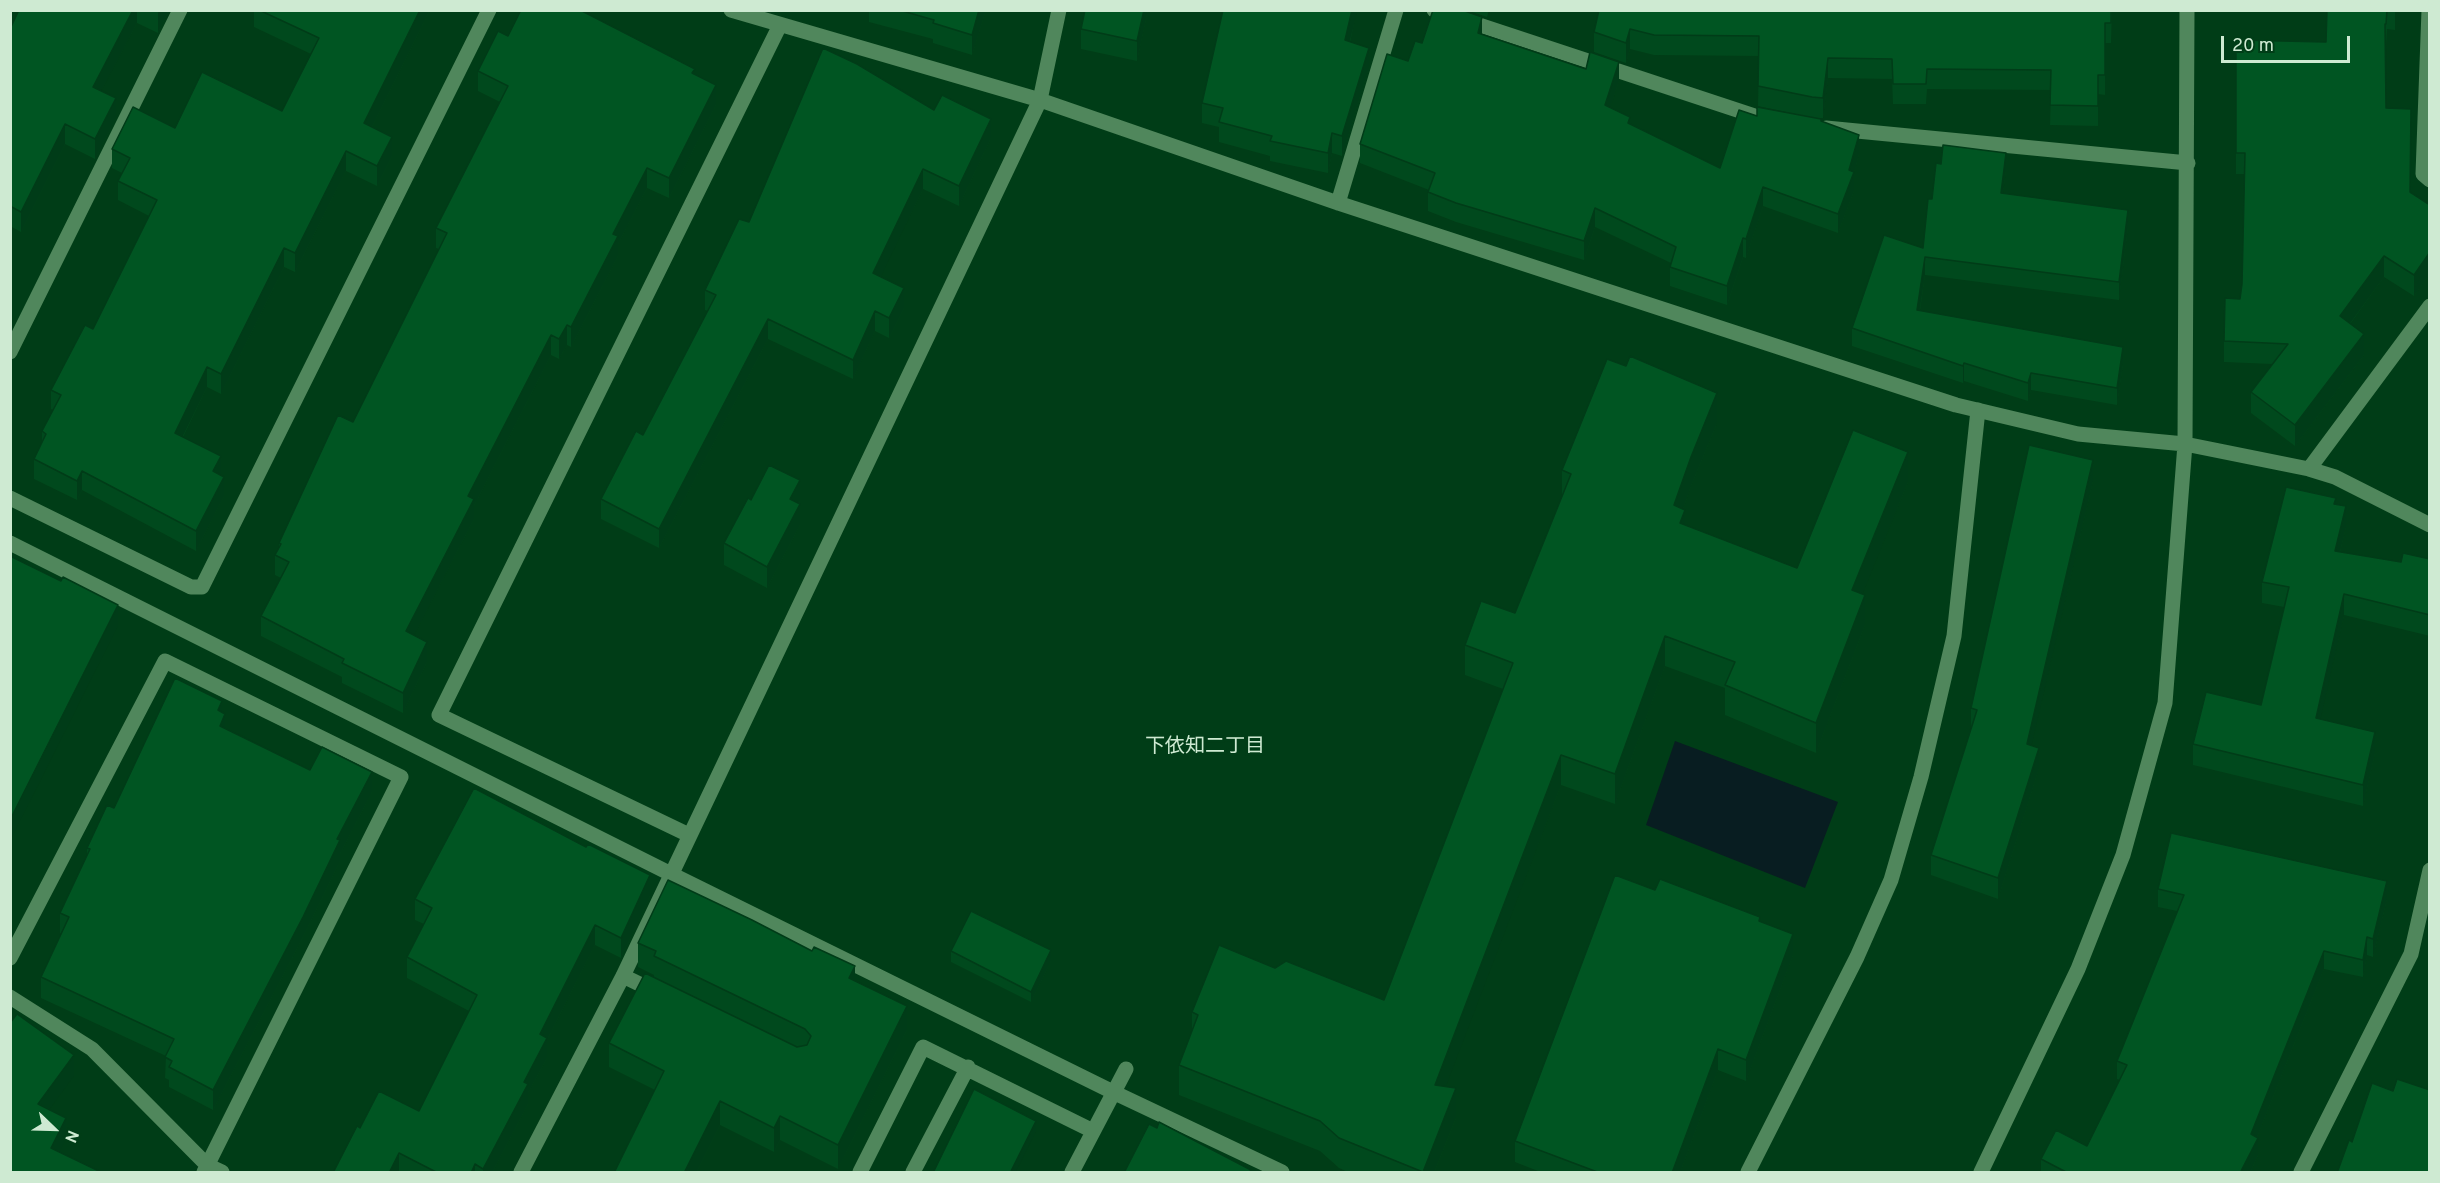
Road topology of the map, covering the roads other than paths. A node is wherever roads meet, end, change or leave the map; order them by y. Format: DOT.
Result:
graph roads {
  1 [pos="180,10"];
  2 [pos="489,10"];
  3 [pos="731,10"];
  4 [pos="1059,10"];
  5 [pos="1396,10"];
  6 [pos="1434,10"];
  7 [pos="2187,10"];
  8 [pos="2429,10"];
  9 [pos="780,25"];
  10 [pos="1040,100"];
  11 [pos="1778,121"];
  12 [pos="1811,127"];
  13 [pos="2188,163"];
  14 [pos="2430,180"];
  15 [pos="1338,203"];
  16 [pos="2430,306"];
  17 [pos="10,352"];
  18 [pos="1978,410"];
  19 [pos="2185,444"];
  20 [pos="2309,469"];
  21 [pos="10,498"];
  22 [pos="2430,525"];
  23 [pos="10,543"];
  24 [pos="689,835"];
  25 [pos="2430,870"];
  26 [pos="671,874"];
  27 [pos="10,957"];
  28 [pos="623,976"];
  29 [pos="10,997"];
  30 [pos="675,1001"];
  31 [pos="968,1067"];
  32 [pos="1126,1069"];
  33 [pos="1115,1093"];
  34 [pos="1093,1131"];
  35 [pos="205,1169"];
  36 [pos="222,1173"];
  37 [pos="521,1173"];
  38 [pos="860,1173"];
  39 [pos="913,1173"];
  40 [pos="1072,1173"];
  41 [pos="1282,1173"];
  42 [pos="1748,1173"];
  43 [pos="1981,1173"];
  44 [pos="2301,1173"];
  1 -- 17 [label="street"];
  2 -- 21 [label="street"];
  3 -- 9 [label="street"];
  4 -- 10 [label="street"];
  5 -- 15 [label="street"];
  6 -- 11 [label="street"];
  7 -- 13 [label="street"];
  8 -- 14 [label="street"];
  9 -- 10 [label="street"];
  9 -- 24 [label="street"];
  10 -- 15 [label="street"];
  10 -- 24 [label="street"];
  12 -- 13 [label="street"];
  13 -- 19 [label="street"];
  15 -- 18 [label="street"];
  16 -- 20 [label="street"];
  18 -- 19 [label="street"];
  18 -- 42 [label="street"];
  19 -- 20 [label="street"];
  19 -- 43 [label="street"];
  20 -- 22 [label="street"];
  23 -- 26 [label="street"];
  24 -- 26 [label="street"];
  25 -- 44 [label="street"];
  26 -- 28 [label="street"];
  26 -- 33 [label="street"];
  27 -- 35 [label="street"];
  28 -- 30 [label="street"];
  28 -- 37 [label="street"];
  29 -- 35 [label="street"];
  31 -- 34 [label="street"];
  31 -- 38 [label="street"];
  31 -- 39 [label="street"];
  32 -- 33 [label="street"];
  33 -- 34 [label="street"];
  33 -- 41 [label="street"];
  34 -- 40 [label="street"];
  35 -- 36 [label="street"];
}
